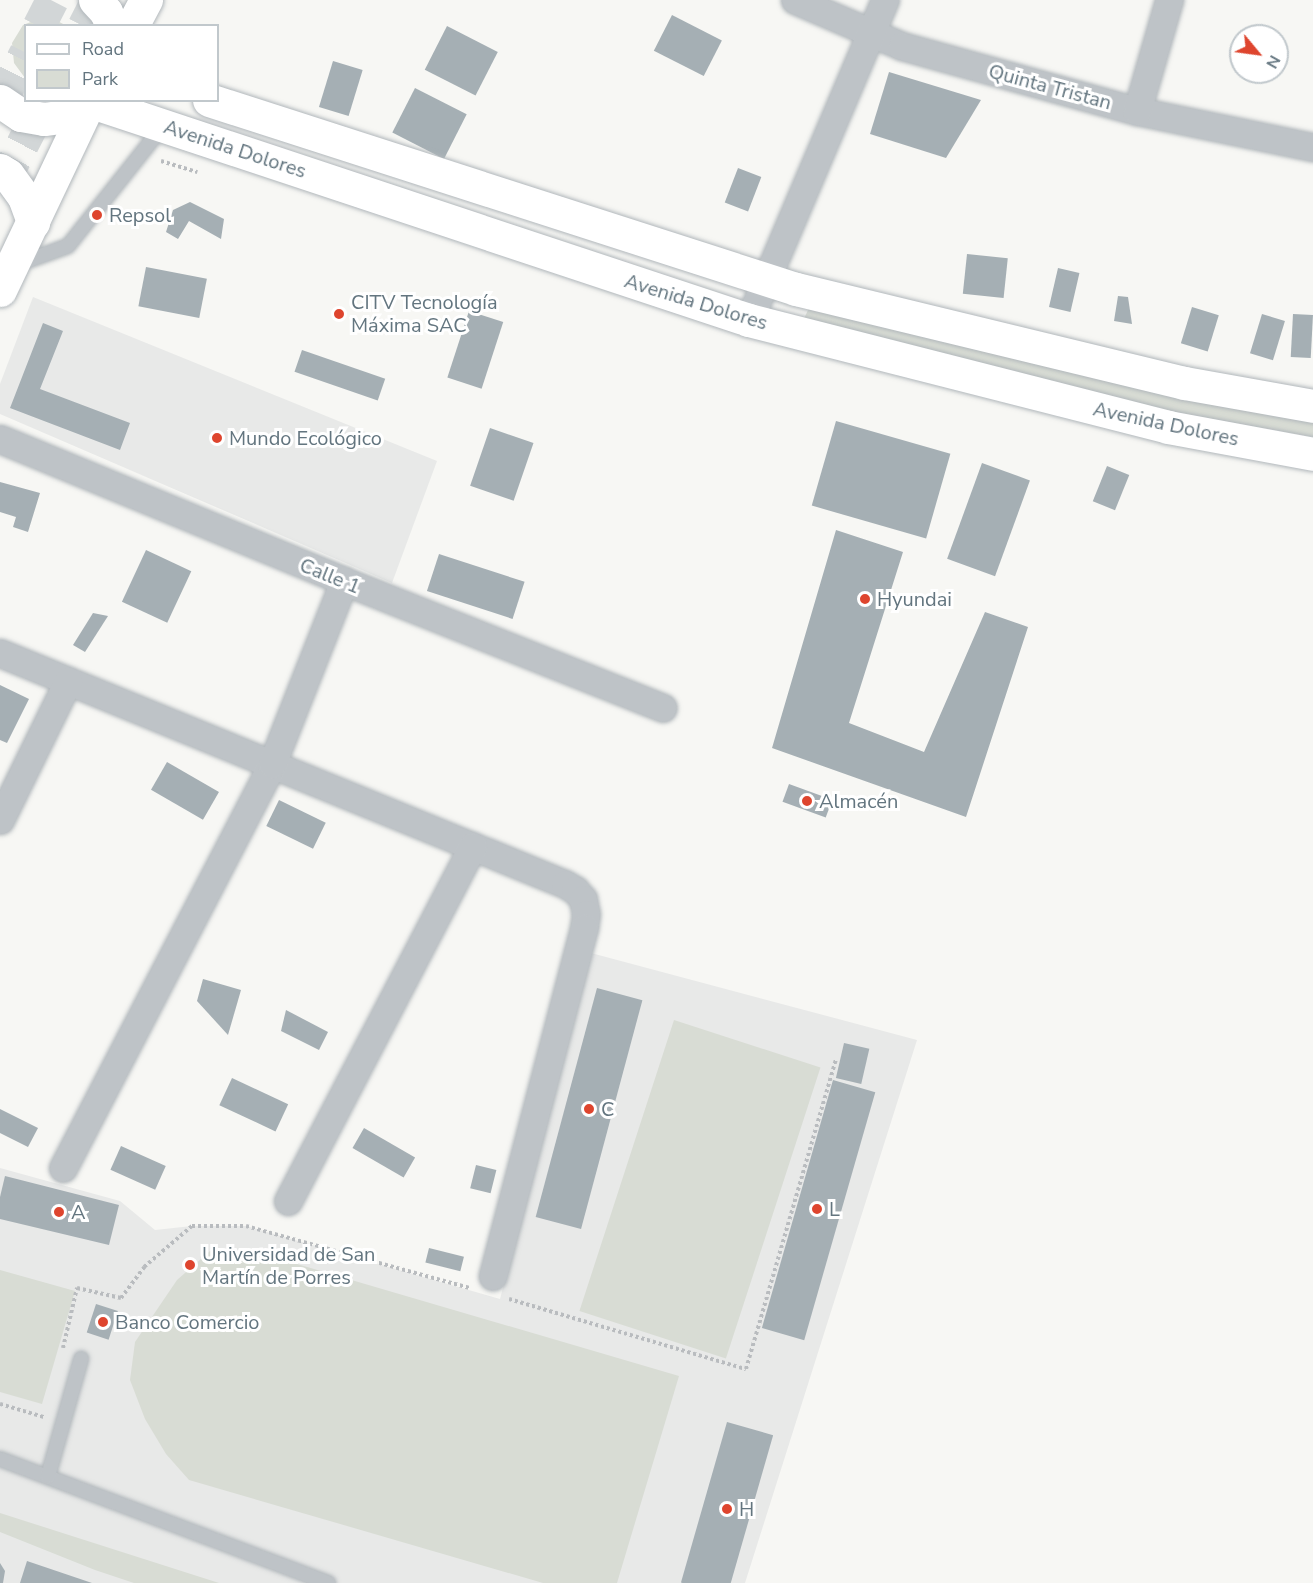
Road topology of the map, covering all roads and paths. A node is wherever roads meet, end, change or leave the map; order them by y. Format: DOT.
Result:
graph roads {
  1 [pos="95,0"];
  2 [pos="146,0"];
  3 [pos="795,0"];
  4 [pos="885,0"];
  5 [pos="1169,0"];
  6 [pos="111,24"];
  7 [pos="133,24"];
  8 [pos="871,33"];
  9 [pos="0,101"];
  10 [pos="91,102"];
  11 [pos="215,102"];
  12 [pos="1137,111"];
  13 [pos="164,126"];
  14 [pos="1313,147"];
  15 [pos="0,170"];
  16 [pos="33,222"];
  17 [pos="6,279"];
  18 [pos="767,281"];
  19 [pos="749,320"];
  20 [pos="1313,406"];
  21 [pos="0,438"];
  22 [pos="1313,454"];
  23 [pos="344,581"];
  24 [pos="0,653"];
  25 [pos="68,681"];
  26 [pos="663,708"];
  27 [pos="272,764"];
  28 [pos="0,820"];
  29 [pos="473,846"];
  30 [pos="836,1060"];
  31 [pos="63,1168"];
  32 [pos="288,1201"];
  33 [pos="246,1226"];
  34 [pos="493,1276"];
  35 [pos="62,1353"];
  36 [pos="81,1359"];
  37 [pos="746,1369"];
  38 [pos="0,1404"];
  39 [pos="48,1407"];
  40 [pos="0,1459"];
  41 [pos="48,1476"];
  42 [pos="328,1583"];
  1 -- 6 [label="main road"];
  2 -- 7 [label="main road"];
  3 -- 8 [label="street, Quinta Tristan"];
  4 -- 8 [label="street"];
  5 -- 12 [label="street"];
  8 -- 12 [label="street, Quinta Tristan"];
  8 -- 18 [label="street"];
  9 -- 10 [label="main road"];
  10 -- 13 [label="main road, Avenida Dolores"];
  10 -- 16 [label="main road"];
  11 -- 18 [label="main road, Avenida Dolores"];
  12 -- 14 [label="street, Quinta Tristan"];
  13 -- 17 [label="lane"];
  13 -- 19 [label="main road, Avenida Dolores"];
  15 -- 16 [label="main road"];
  16 -- 17 [label="main road"];
  18 -- 19 [label="street"];
  18 -- 20 [label="main road, Avenida Dolores"];
  19 -- 22 [label="main road, Avenida Dolores"];
  21 -- 23 [label="street, Calle 1"];
  23 -- 26 [label="street, Calle 1"];
  23 -- 27 [label="street"];
  24 -- 25 [label="street"];
  25 -- 27 [label="street"];
  25 -- 28 [label="street"];
  27 -- 29 [label="street"];
  27 -- 31 [label="street"];
  29 -- 32 [label="street"];
  29 -- 34 [label="street"];
  30 -- 37 [label="path"];
  33 -- 35 [label="path"];
  36 -- 41 [label="lane"];
  38 -- 39 [label="path"];
  40 -- 41 [label="lane"];
  41 -- 42 [label="lane"];
}
